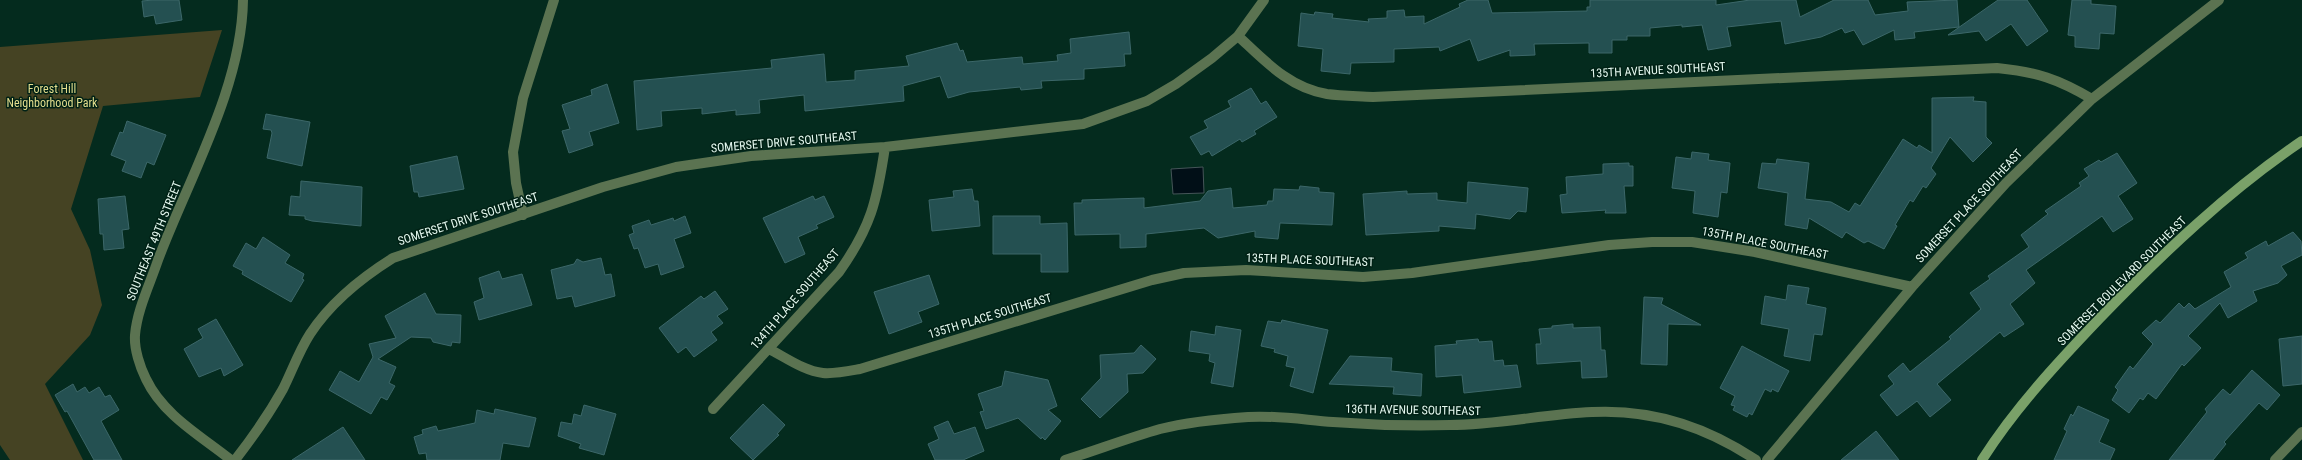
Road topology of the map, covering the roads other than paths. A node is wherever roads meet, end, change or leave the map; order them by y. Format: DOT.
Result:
graph roads {
  1 [pos="243,0"];
  2 [pos="554,0"];
  3 [pos="1264,0"];
  4 [pos="2219,0"];
  5 [pos="1238,36"];
  6 [pos="2092,100"];
  7 [pos="2302,141"];
  8 [pos="885,147"];
  9 [pos="523,216"];
  10 [pos="1912,287"];
  11 [pos="769,349"];
  12 [pos="713,409"];
  13 [pos="2302,432"];
  14 [pos="230,460"];
  15 [pos="235,460"];
  16 [pos="1065,460"];
  17 [pos="1756,460"];
  18 [pos="1767,460"];
  19 [pos="1982,460"];
  20 [pos="2275,460"];
  1 -- 14 [label="street, SOUTHEAST 49TH STREET"];
  2 -- 9 [label="street"];
  3 -- 5 [label="street, SOMERSET DRIVE SOUTHEAST"];
  4 -- 6 [label="street, SOMERSET PLACE SOUTHEAST"];
  5 -- 6 [label="street, 135TH AVENUE SOUTHEAST"];
  5 -- 8 [label="street, SOMERSET DRIVE SOUTHEAST"];
  6 -- 10 [label="street, SOMERSET PLACE SOUTHEAST"];
  7 -- 19 [label="street, SOMERSET BOULEVARD SOUTHEAST"];
  8 -- 9 [label="street, SOMERSET DRIVE SOUTHEAST"];
  8 -- 11 [label="street, 134TH PLACE SOUTHEAST"];
  9 -- 15 [label="street, SOMERSET DRIVE SOUTHEAST"];
  10 -- 11 [label="street, 135TH PLACE SOUTHEAST"];
  10 -- 18 [label="street, SOMERSET PLACE SOUTHEAST"];
  11 -- 12 [label="street, 134TH PLACE SOUTHEAST"];
  13 -- 20 [label="street"];
  16 -- 17 [label="street, 136TH AVENUE SOUTHEAST"];
}
